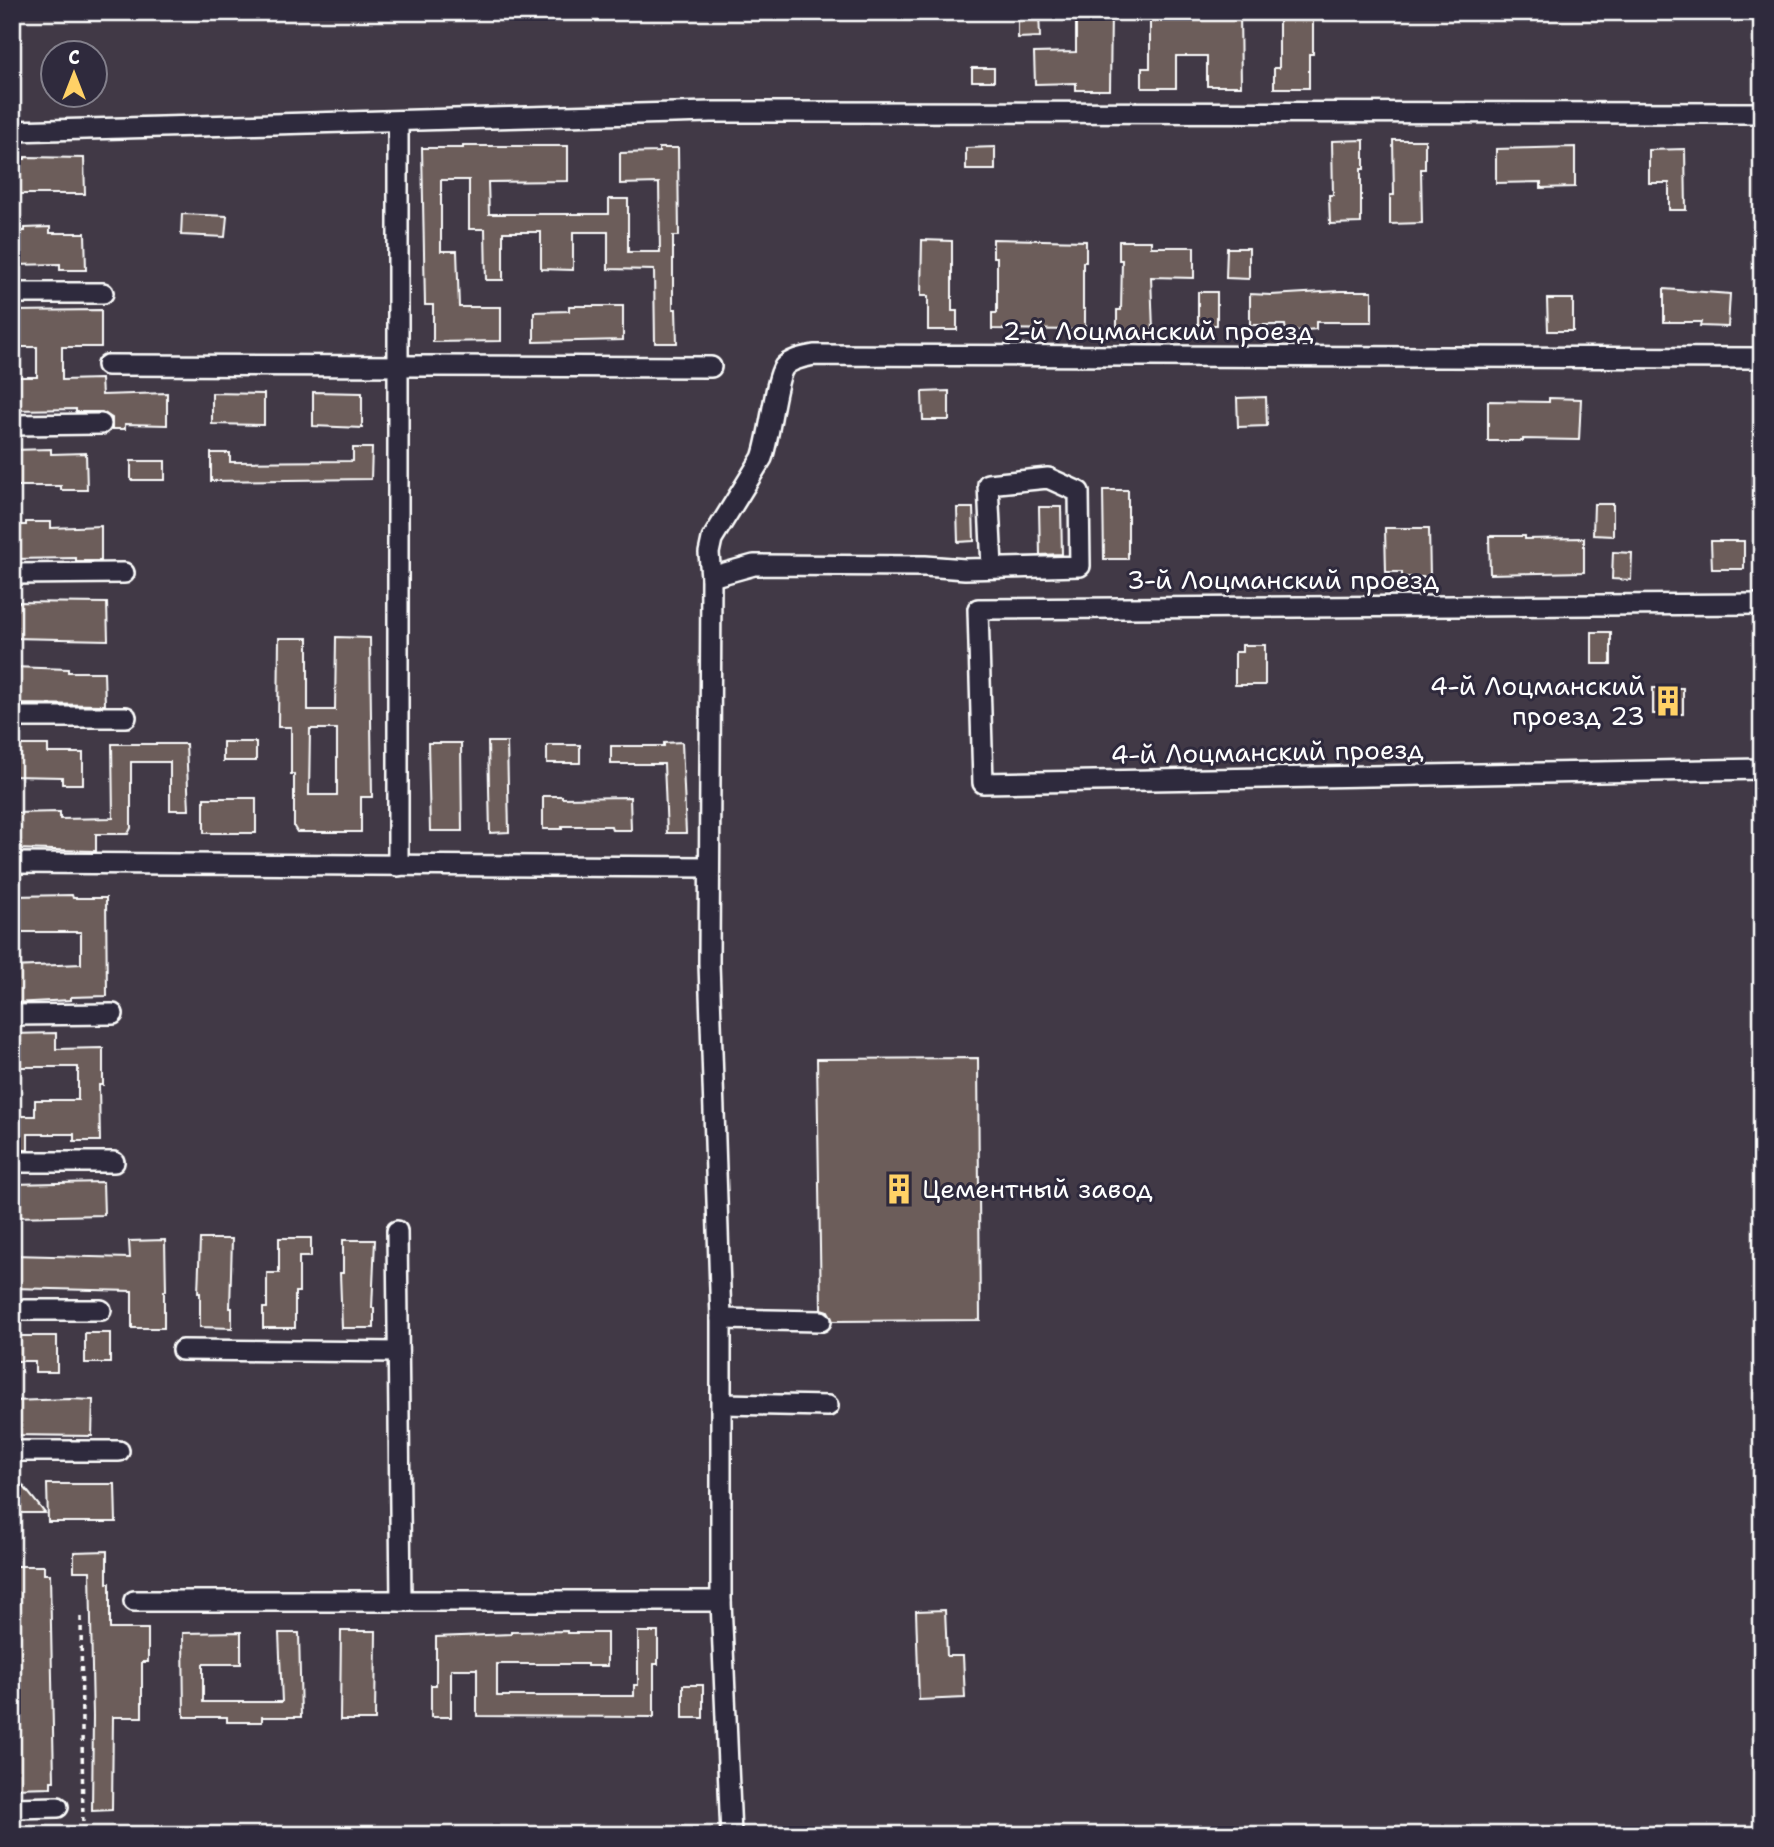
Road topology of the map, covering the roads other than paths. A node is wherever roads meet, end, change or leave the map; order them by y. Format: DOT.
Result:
graph roads {
  1 [pos="1762,113"];
  2 [pos="398,121"];
  3 [pos="12,131"];
  4 [pos="12,292"];
  5 [pos="103,293"];
  6 [pos="1762,358"];
  7 [pos="107,365"];
  8 [pos="398,366"];
  9 [pos="711,367"];
  10 [pos="102,424"];
  11 [pos="12,425"];
  12 [pos="992,567"];
  13 [pos="124,573"];
  14 [pos="12,574"];
  15 [pos="711,577"];
  16 [pos="1762,604"];
  17 [pos="12,717"];
  18 [pos="126,717"];
  19 [pos="1762,769"];
  20 [pos="984,783"];
  21 [pos="12,863"];
  22 [pos="398,866"];
  23 [pos="709,867"];
  24 [pos="113,1014"];
  25 [pos="12,1015"];
  26 [pos="12,1162"];
  27 [pos="114,1162"];
  28 [pos="397,1231"];
  29 [pos="12,1310"];
  30 [pos="101,1310"];
  31 [pos="721,1320"];
  32 [pos="821,1321"];
  33 [pos="183,1350"];
  34 [pos="398,1352"];
  35 [pos="722,1404"];
  36 [pos="828,1406"];
  37 [pos="12,1451"];
  38 [pos="119,1451"];
  39 [pos="134,1601"];
  40 [pos="401,1601"];
  41 [pos="721,1601"];
  42 [pos="58,1807"];
  43 [pos="12,1808"];
  44 [pos="731,1835"];
  1 -- 2 [label="street"];
  2 -- 3 [label="street"];
  2 -- 8 [label="street"];
  4 -- 5 [label="street"];
  6 -- 15 [label="street, 2-й Лоцманский проезд"];
  7 -- 8 [label="street"];
  8 -- 9 [label="street"];
  8 -- 22 [label="street"];
  10 -- 11 [label="street"];
  12 -- 12 [label="street"];
  12 -- 15 [label="street"];
  13 -- 14 [label="street"];
  15 -- 23 [label="street, 2-й Лоцманский проезд"];
  16 -- 20 [label="street, 3-й Лоцманский проезд"];
  17 -- 18 [label="street"];
  19 -- 20 [label="street, 4-й Лоцманский проезд"];
  21 -- 22 [label="street"];
  22 -- 23 [label="street"];
  23 -- 31 [label="street, 2-й Лоцманский проезд"];
  24 -- 25 [label="street"];
  26 -- 27 [label="street"];
  28 -- 34 [label="street"];
  29 -- 30 [label="street"];
  31 -- 32 [label="street"];
  31 -- 35 [label="street, 2-й Лоцманский проезд"];
  33 -- 34 [label="street"];
  34 -- 40 [label="street"];
  35 -- 36 [label="street"];
  35 -- 41 [label="street, 2-й Лоцманский проезд"];
  37 -- 38 [label="street"];
  39 -- 40 [label="street"];
  40 -- 41 [label="street"];
  41 -- 44 [label="street, 2-й Лоцманский проезд"];
  42 -- 43 [label="street"];
}
